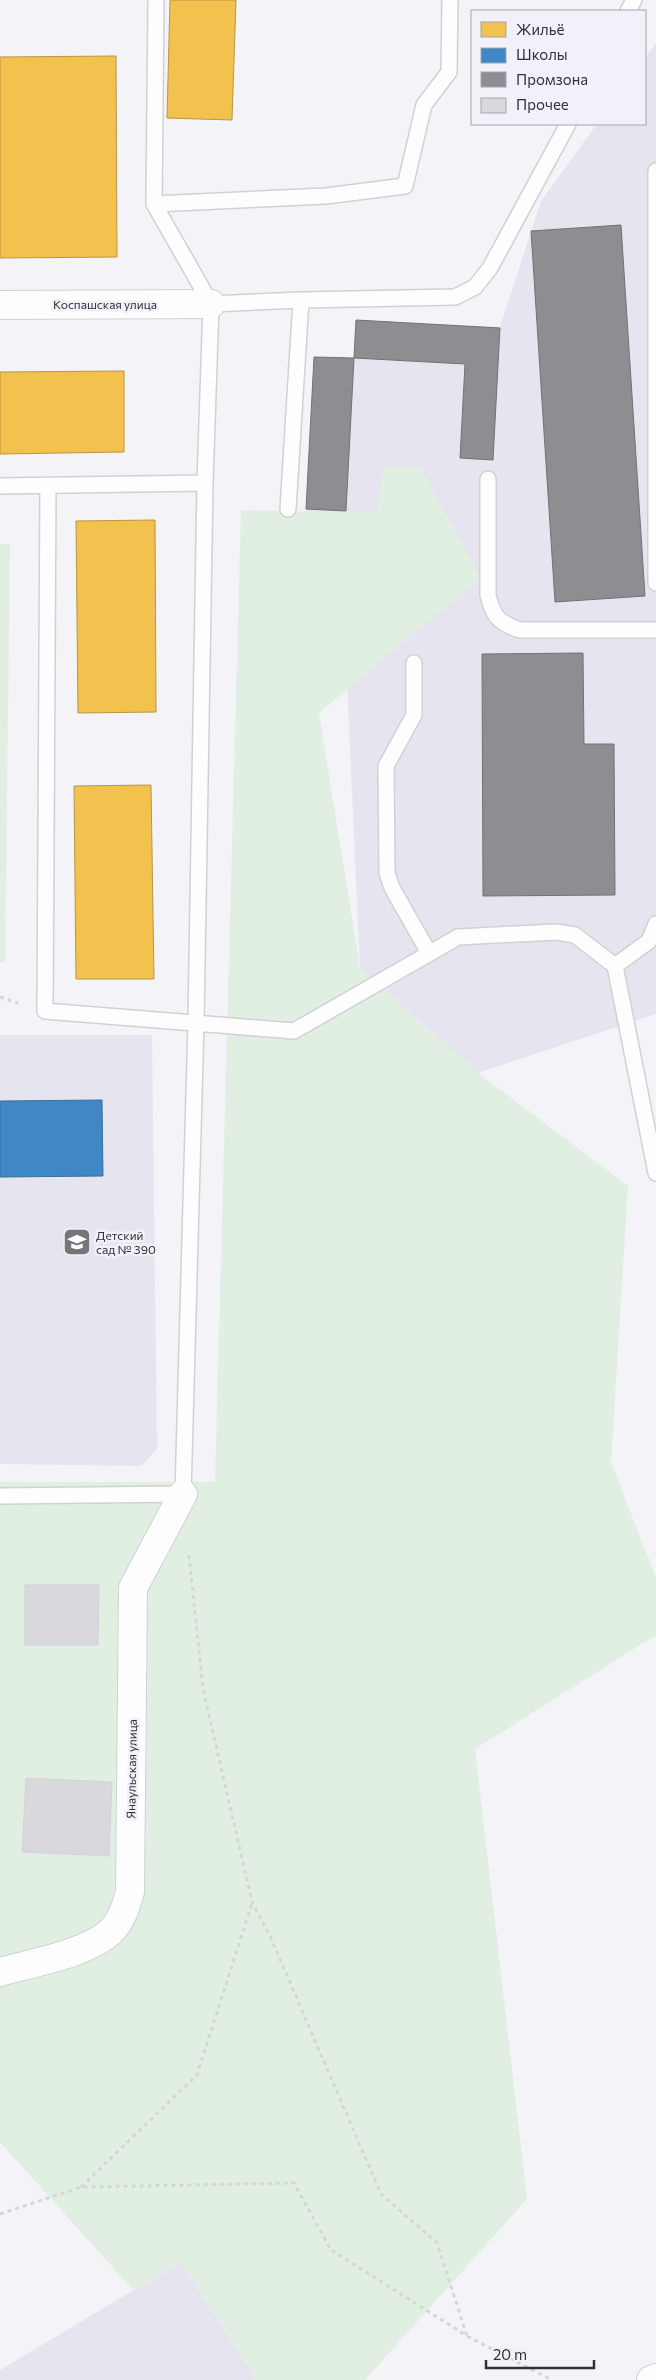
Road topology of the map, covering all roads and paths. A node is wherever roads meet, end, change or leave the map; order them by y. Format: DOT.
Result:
graph roads {
  1 [pos="156,0"];
  2 [pos="450,0"];
  3 [pos="567,125"];
  4 [pos="656,171"];
  5 [pos="154,204"];
  6 [pos="301,300"];
  7 [pos="211,304"];
  8 [pos="0,305"];
  9 [pos="488,479"];
  10 [pos="205,483"];
  11 [pos="0,486"];
  12 [pos="48,486"];
  13 [pos="288,509"];
  14 [pos="656,583"];
  15 [pos="656,630"];
  16 [pos="414,664"];
  17 [pos="656,924"];
  18 [pos="429,953"];
  19 [pos="615,966"];
  20 [pos="196,1022"];
  21 [pos="656,1172"];
  22 [pos="183,1494"];
  23 [pos="0,1496"];
  24 [pos="189,1553"];
  25 [pos="252,1902"];
  26 [pos="0,1972"];
  27 [pos="81,2187"];
  28 [pos="0,2214"];
  29 [pos="467,2336"];
  30 [pos="656,2378"];
  31 [pos="552,2380"];
  32 [pos="651,2380"];
  1 -- 5 [label="lane"];
  2 -- 5 [label="lane"];
  3 -- 6 [label="lane"];
  4 -- 14 [label="lane"];
  5 -- 7 [label="lane"];
  6 -- 7 [label="lane"];
  6 -- 13 [label="lane"];
  7 -- 8 [label="street, Коспашская улица"];
  7 -- 10 [label="lane"];
  9 -- 15 [label="lane"];
  10 -- 12 [label="lane"];
  10 -- 20 [label="lane"];
  11 -- 12 [label="lane"];
  12 -- 20 [label="lane"];
  16 -- 18 [label="lane"];
  17 -- 19 [label="lane"];
  18 -- 19 [label="lane"];
  18 -- 20 [label="lane"];
  19 -- 21 [label="lane"];
  20 -- 22 [label="lane"];
  22 -- 23 [label="lane"];
  22 -- 26 [label="street, Янаульская улица"];
  24 -- 25 [label="path"];
  25 -- 27 [label="path"];
  25 -- 29 [label="path"];
  27 -- 28 [label="path"];
  27 -- 29 [label="path"];
  29 -- 31 [label="path"];
  30 -- 32 [label="street"];
}
